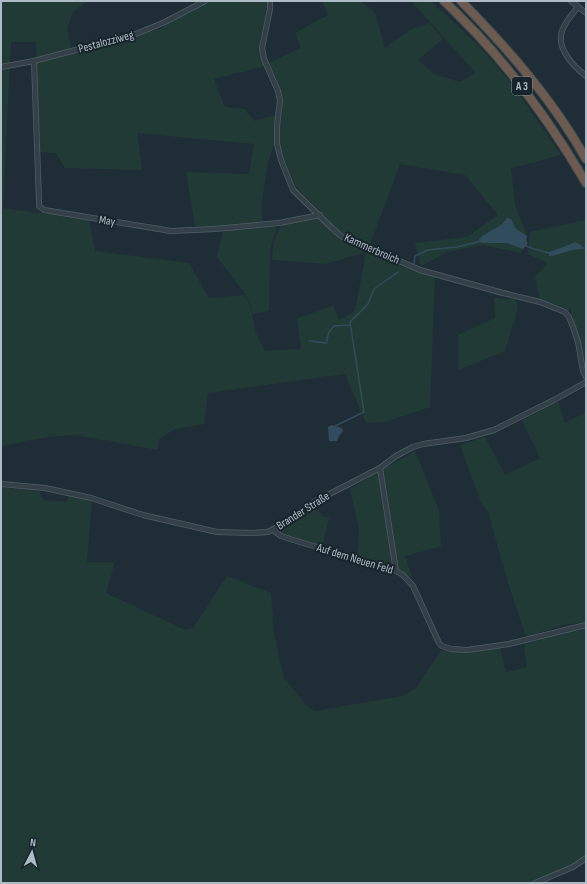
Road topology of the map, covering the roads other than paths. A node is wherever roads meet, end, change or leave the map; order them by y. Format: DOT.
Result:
graph roads {
  1 [pos="205,1"];
  2 [pos="270,1"];
  3 [pos="444,1"];
  4 [pos="461,1"];
  5 [pos="570,1"];
  6 [pos="578,7"];
  7 [pos="586,13"];
  8 [pos="34,61"];
  9 [pos="1,67"];
  10 [pos="586,76"];
  11 [pos="586,159"];
  12 [pos="586,183"];
  13 [pos="320,215"];
  14 [pos="586,376"];
  15 [pos="586,382"];
  16 [pos="380,468"];
  17 [pos="1,484"];
  18 [pos="273,530"];
  19 [pos="396,571"];
  20 [pos="586,625"];
  21 [pos="586,858"];
  22 [pos="535,883"];
  1 -- 8 [label="street, Pestalozziweg"];
  2 -- 13 [label="street, Kammerbroich"];
  3 -- 12 [label="highway, A 3"];
  4 -- 11 [label="highway, A 3"];
  5 -- 6 [label="street"];
  6 -- 7 [label="street"];
  6 -- 10 [label="street"];
  8 -- 9 [label="street, Pestalozziweg"];
  8 -- 13 [label="street, May"];
  13 -- 14 [label="street, Kammerbroich"];
  15 -- 16 [label="street, Brander Straße"];
  16 -- 18 [label="street, Brander Straße"];
  16 -- 19 [label="street"];
  17 -- 18 [label="street, Brander Straße"];
  18 -- 19 [label="street, Auf dem Neuen Feld"];
  19 -- 20 [label="street, Auf dem Neuen Feld"];
  21 -- 22 [label="street"];
}
